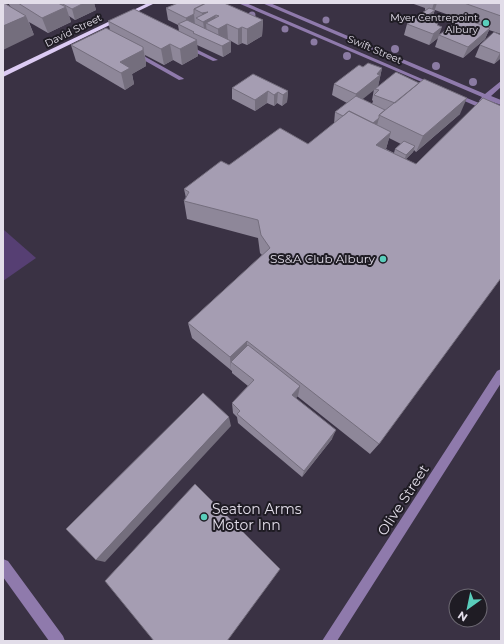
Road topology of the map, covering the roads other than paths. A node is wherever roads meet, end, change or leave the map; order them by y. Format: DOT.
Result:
graph roads {
  1 [pos="152,3"];
  2 [pos="242,3"];
  3 [pos="264,3"];
  4 [pos="299,18"];
  5 [pos="290,23"];
  6 [pos="179,42"];
  7 [pos="126,48"];
  8 [pos="215,60"];
  9 [pos="3,75"];
  10 [pos="181,78"];
  11 [pos="501,83"];
  12 [pos="442,89"];
  13 [pos="449,92"];
  14 [pos="486,97"];
  15 [pos="501,103"];
  16 [pos="478,105"];
  17 [pos="472,111"];
  18 [pos="501,115"];
  19 [pos="501,374"];
  20 [pos="3,566"];
  21 [pos="58,641"];
  22 [pos="328,641"];
  1 -- 9 [label="main road, David Street"];
  2 -- 5 [label="street, Swift Street"];
  3 -- 4 [label="street, Swift Street"];
  4 -- 5 [label="street"];
  4 -- 14 [label="street, Swift Street"];
  5 -- 12 [label="street, Swift Street"];
  6 -- 8 [label="street"];
  7 -- 10 [label="street"];
  11 -- 14 [label="street"];
  13 -- 16 [label="street"];
  14 -- 15 [label="street, Swift Street"];
  14 -- 16 [label="street"];
  16 -- 17 [label="street"];
  16 -- 18 [label="street"];
  19 -- 22 [label="street, Olive Street"];
  20 -- 21 [label="street"];
}
